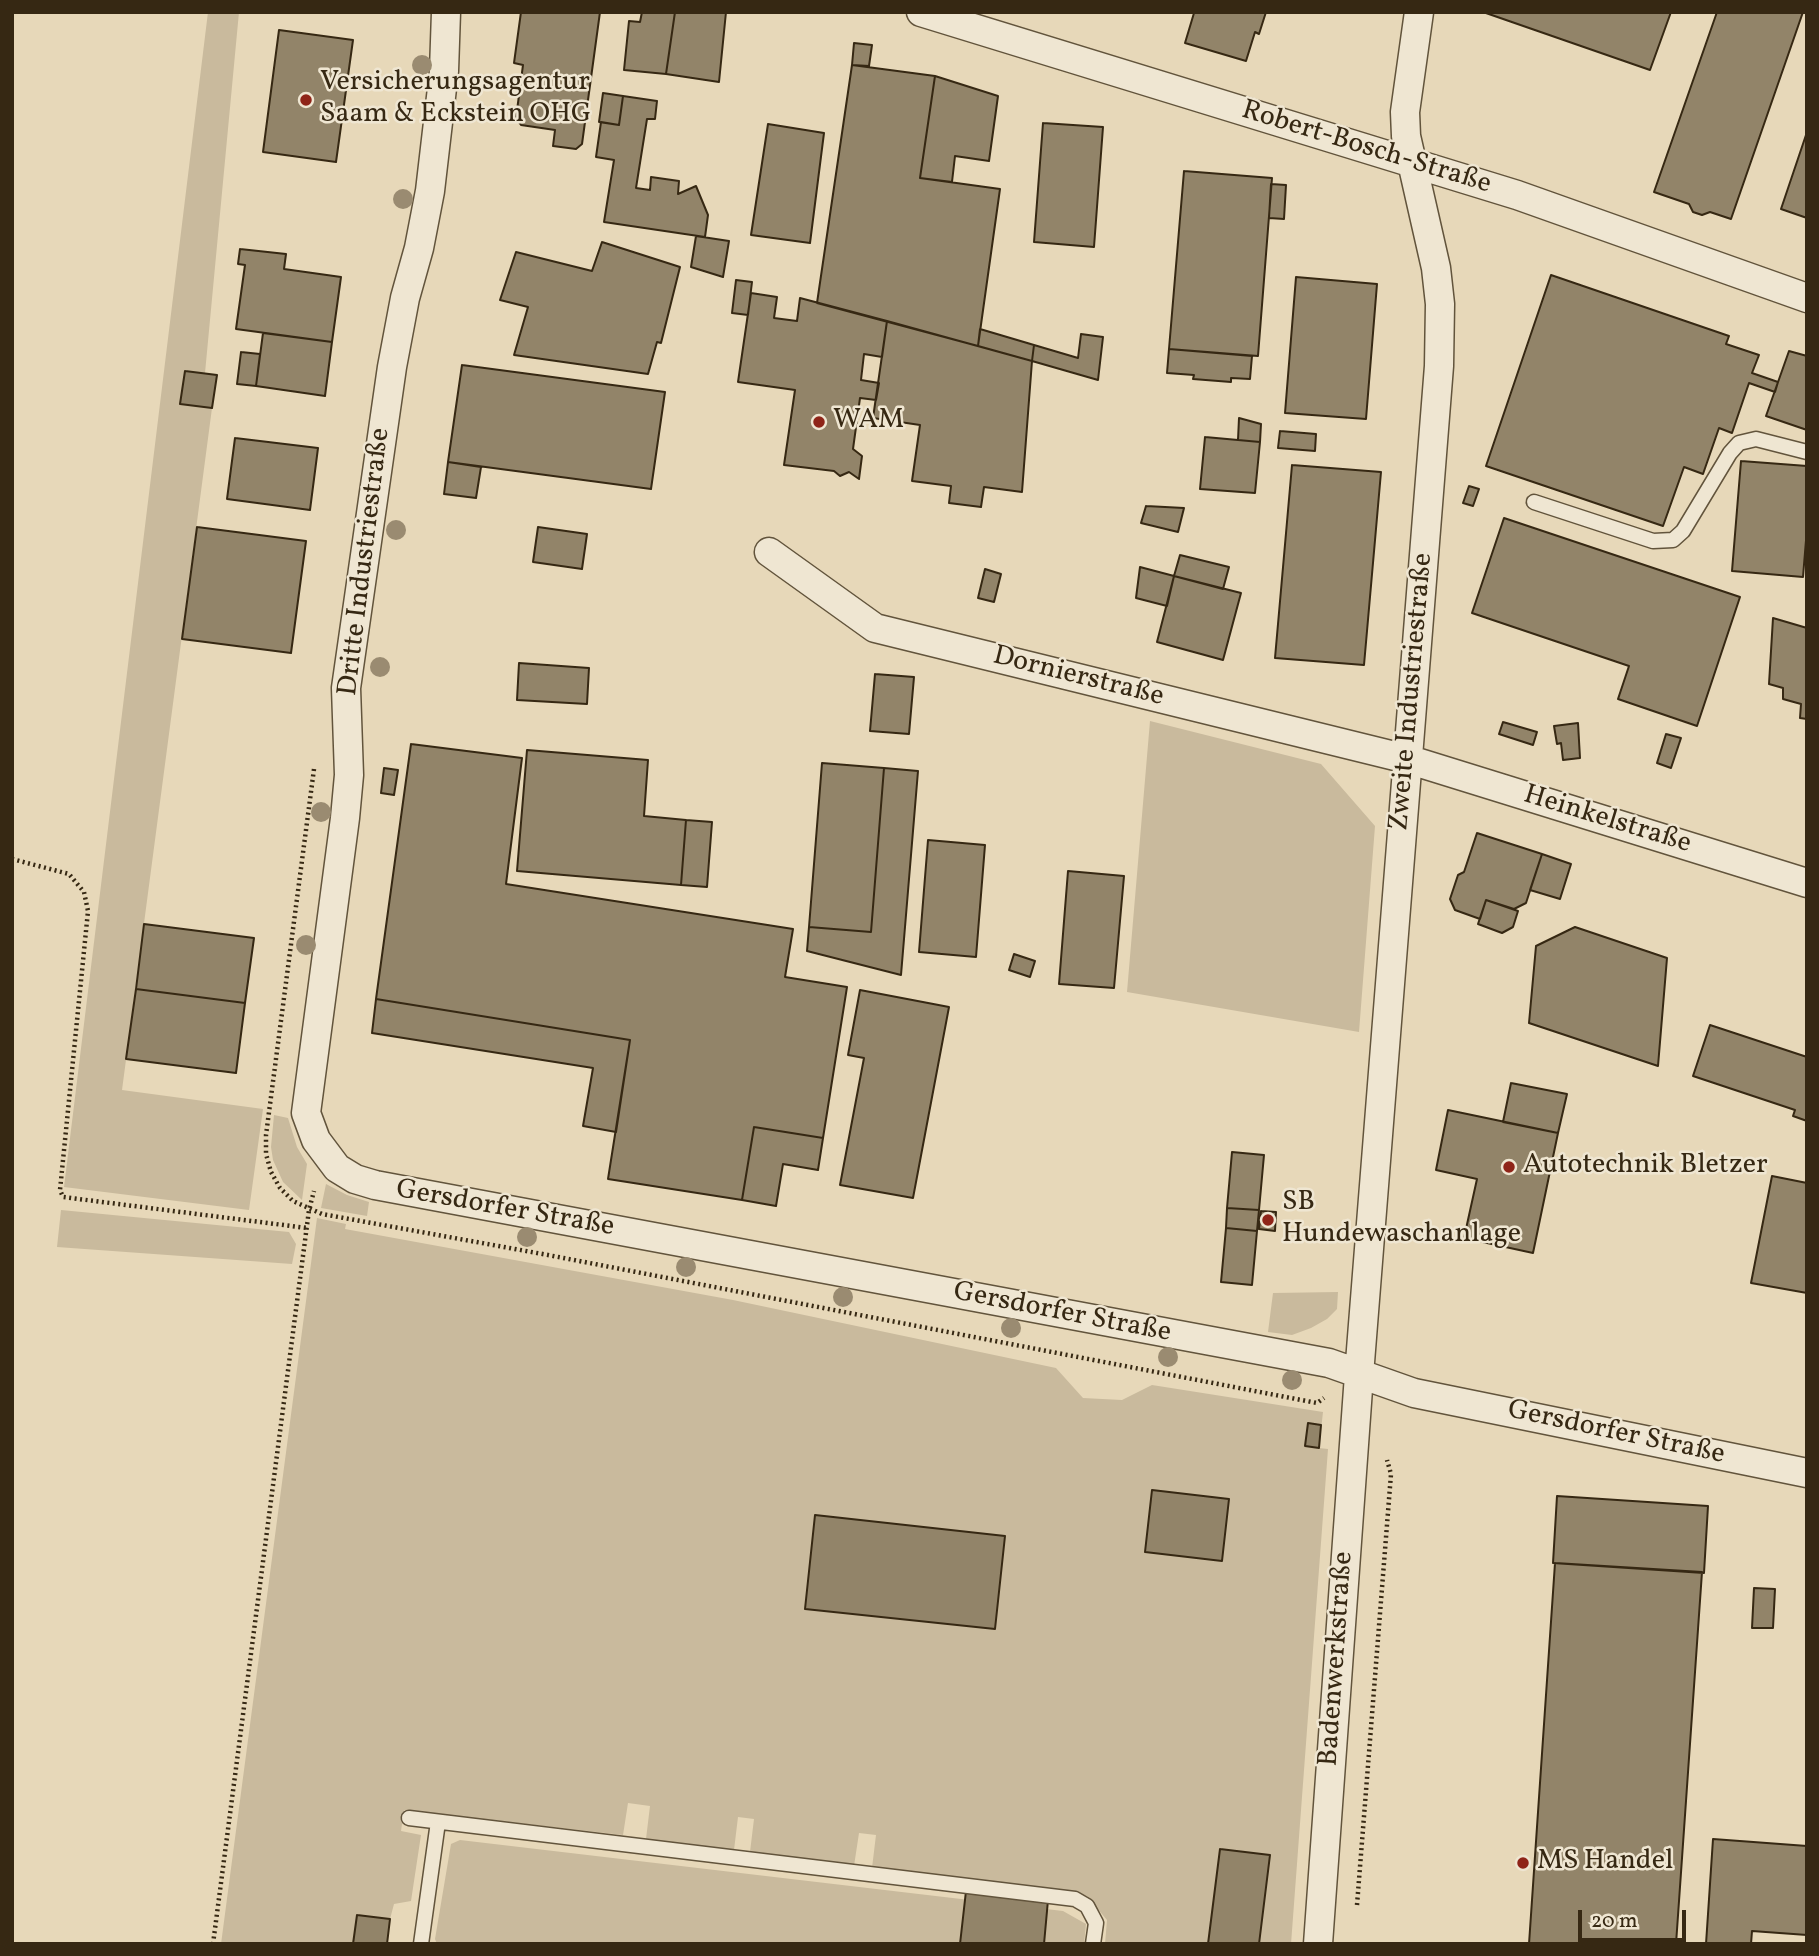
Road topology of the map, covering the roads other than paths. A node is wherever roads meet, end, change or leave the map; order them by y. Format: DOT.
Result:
graph roads {
  1 [pos="446,12"];
  2 [pos="921,12"];
  3 [pos="1419,12"];
  4 [pos="1411,163"];
  5 [pos="1807,298"];
  6 [pos="1807,452"];
  7 [pos="1534,502"];
  8 [pos="769,552"];
  9 [pos="1407,759"];
  10 [pos="1807,883"];
  11 [pos="324,1153"];
  12 [pos="1359,1375"];
  13 [pos="1807,1473"];
  14 [pos="409,1818"];
  15 [pos="438,1822"];
  16 [pos="421,1944"];
  17 [pos="1093,1944"];
  18 [pos="1318,1944"];
  1 -- 11 [label="street, Dritte Industriestraße"];
  2 -- 4 [label="street, Robert-Bosch-Straße"];
  3 -- 4 [label="street, Zweite Industriestraße"];
  4 -- 5 [label="street, Robert-Bosch-Straße"];
  4 -- 9 [label="street, Zweite Industriestraße"];
  6 -- 7 [label="lane"];
  8 -- 9 [label="street, Dornierstraße"];
  9 -- 10 [label="street, Heinkelstraße"];
  9 -- 12 [label="street, Zweite Industriestraße"];
  11 -- 12 [label="street, Gersdorfer Straße"];
  12 -- 13 [label="street, Gersdorfer Straße"];
  12 -- 18 [label="street, Badenwerkstraße"];
  14 -- 15 [label="lane"];
  15 -- 16 [label="lane"];
  15 -- 17 [label="lane"];
}
